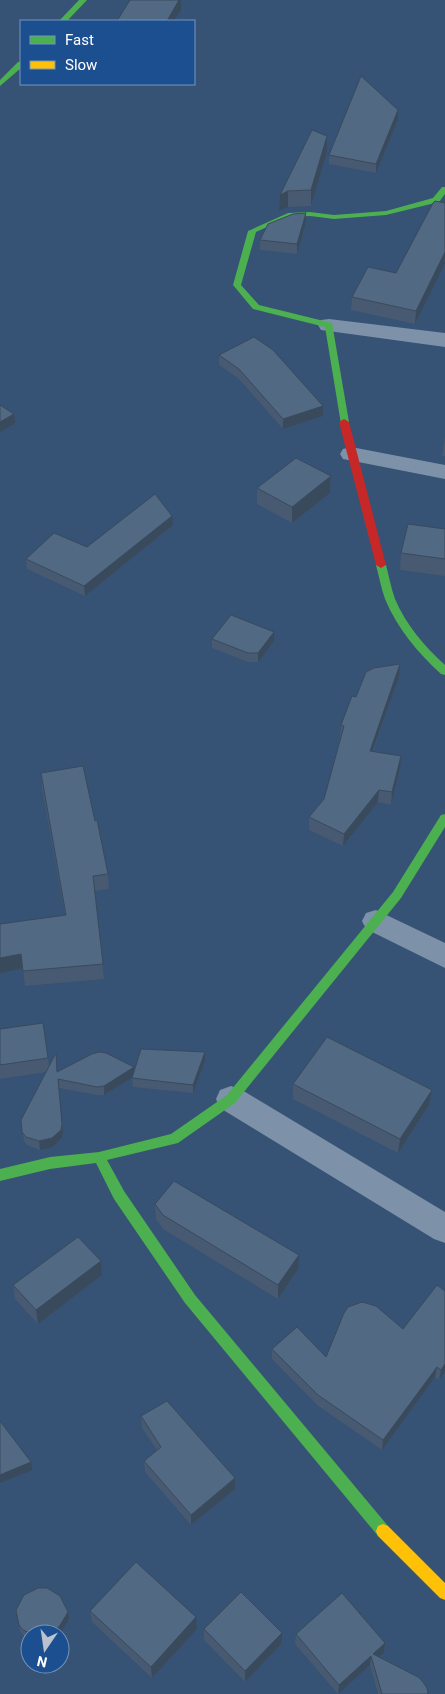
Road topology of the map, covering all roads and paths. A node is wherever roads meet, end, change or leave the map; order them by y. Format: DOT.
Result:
graph roads {
  1 [pos="83,0"];
  2 [pos="64,20"];
  3 [pos="20,65"];
  4 [pos="0,84"];
  5 [pos="445,189"];
  6 [pos="422,204"];
  7 [pos="445,209"];
  8 [pos="329,326"];
  9 [pos="445,340"];
  10 [pos="351,454"];
  11 [pos="445,472"];
  12 [pos="445,671"];
  13 [pos="445,818"];
  14 [pos="376,921"];
  15 [pos="445,956"];
  16 [pos="231,1099"];
  17 [pos="99,1157"];
  18 [pos="0,1175"];
  19 [pos="445,1229"];
  20 [pos="445,1593"];
  1 -- 2 [label="street"];
  3 -- 4 [label="street"];
  5 -- 6 [label="street"];
  6 -- 7 [label="street"];
  6 -- 8 [label="street"];
  8 -- 9 [label="street"];
  8 -- 10 [label="street"];
  10 -- 11 [label="street"];
  10 -- 12 [label="street"];
  13 -- 14 [label="street"];
  14 -- 15 [label="street"];
  14 -- 16 [label="street"];
  16 -- 17 [label="street"];
  16 -- 19 [label="street"];
  17 -- 18 [label="street"];
  17 -- 20 [label="street"];
}
